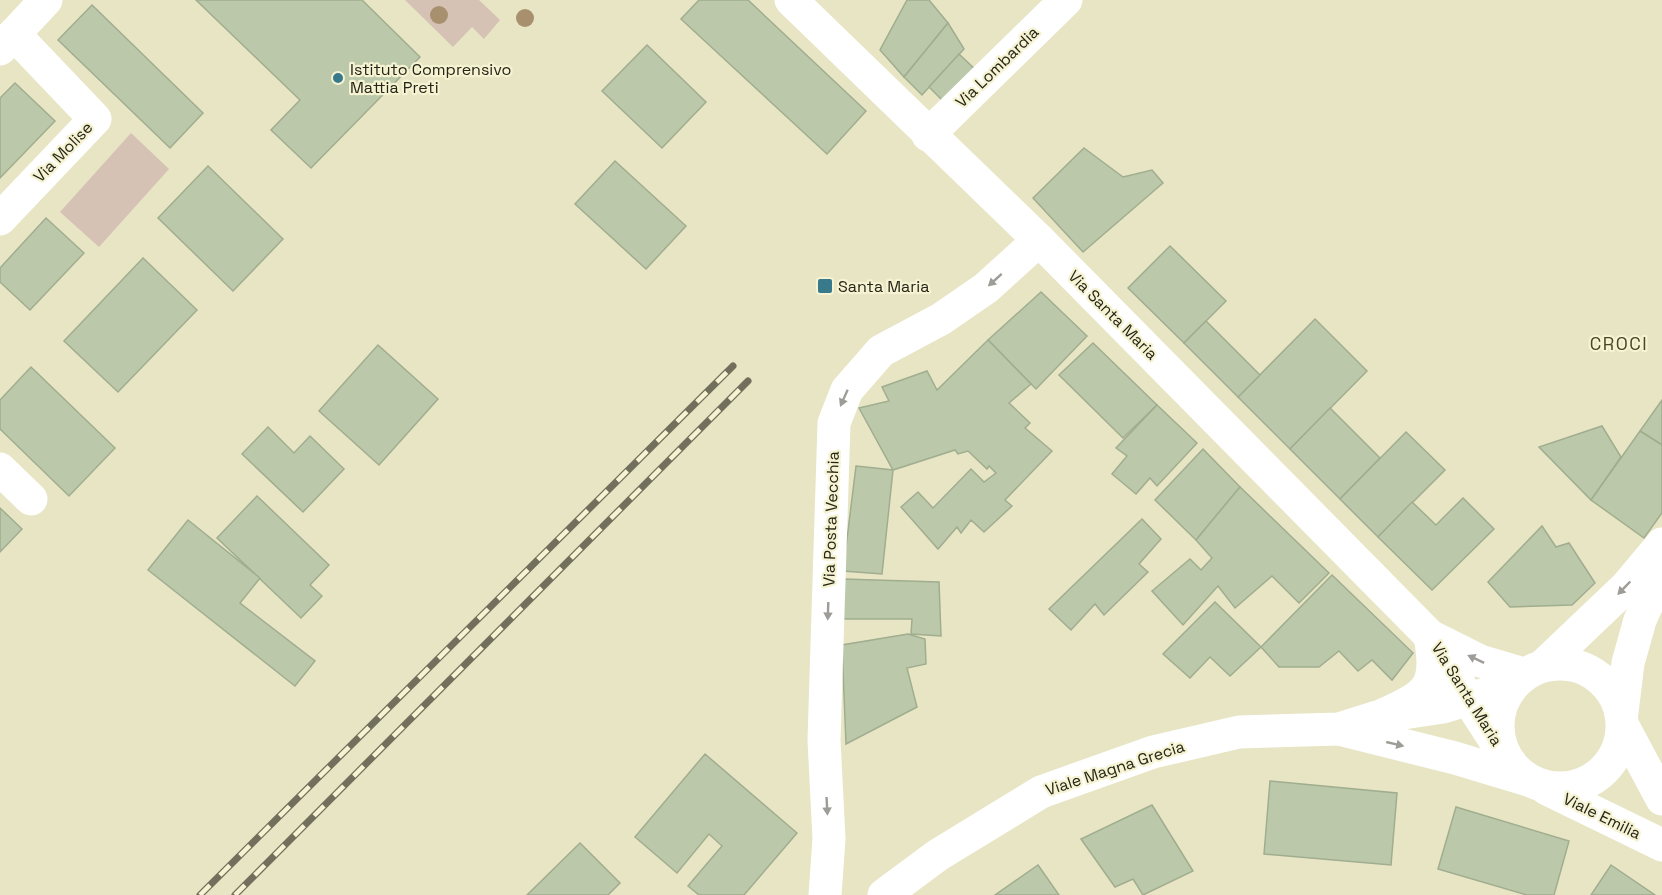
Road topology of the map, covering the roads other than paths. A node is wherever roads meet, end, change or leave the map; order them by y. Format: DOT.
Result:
graph roads {
  1 [pos="46,0"];
  2 [pos="791,0"];
  3 [pos="1066,0"];
  4 [pos="7,42"];
  5 [pos="928,135"];
  6 [pos="0,219"];
  7 [pos="1038,240"];
  8 [pos="0,469"];
  9 [pos="31,499"];
  10 [pos="1662,544"];
  11 [pos="1662,571"];
  12 [pos="1430,636"];
  13 [pos="1526,675"];
  14 [pos="1469,700"];
  15 [pos="1377,717"];
  16 [pos="1622,719"];
  17 [pos="1339,729"];
  18 [pos="1503,753"];
  19 [pos="1536,784"];
  20 [pos="1662,799"];
  21 [pos="1662,845"];
  22 [pos="825,895"];
  23 [pos="884,895"];
  1 -- 4 [label="street, Via Molise"];
  2 -- 5 [label="street, Via Santa Maria"];
  3 -- 5 [label="street, Via Lombardia"];
  4 -- 6 [label="street, Via Molise"];
  5 -- 7 [label="street, Via Santa Maria"];
  7 -- 12 [label="street, Via Santa Maria"];
  7 -- 22 [label="street, Via Posta Vecchia, one-way"];
  8 -- 9 [label="street"];
  10 -- 13 [label="street, one-way"];
  11 -- 16 [label="street"];
  13 -- 12 [label="street, Via Santa Maria, one-way"];
  12 -- 14 [label="street, Via Santa Maria"];
  12 -- 15 [label="street"];
  13 -- 14 [label="street, Viale Magna Grecia"];
  13 -- 16 [label="street"];
  13 -- 18 [label="street"];
  14 -- 15 [label="street, Viale Magna Grecia"];
  14 -- 18 [label="street, Via Santa Maria"];
  15 -- 17 [label="street, Viale Magna Grecia"];
  16 -- 19 [label="street"];
  16 -- 20 [label="street"];
  17 -- 19 [label="street, Viale Magna Grecia, one-way"];
  17 -- 23 [label="street, Viale Magna Grecia"];
  18 -- 19 [label="street"];
  19 -- 21 [label="street, Viale Emilia"];
}
